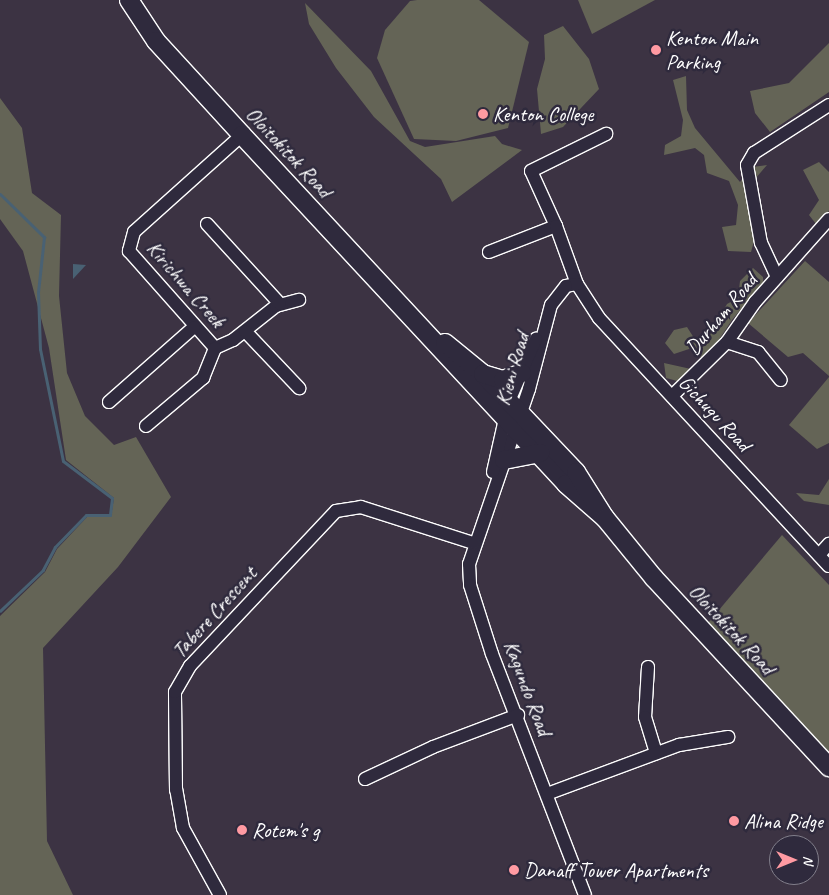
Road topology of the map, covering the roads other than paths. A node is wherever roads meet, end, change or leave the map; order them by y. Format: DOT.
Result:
graph roads {
  1 [pos="129,0"];
  2 [pos="829,105"];
  3 [pos="606,134"];
  4 [pos="242,135"];
  5 [pos="829,219"];
  6 [pos="207,224"];
  7 [pos="556,226"];
  8 [pos="489,252"];
  9 [pos="777,277"];
  10 [pos="577,284"];
  11 [pos="299,300"];
  12 [pos="280,304"];
  13 [pos="546,322"];
  14 [pos="194,327"];
  15 [pos="425,327"];
  16 [pos="245,331"];
  17 [pos="727,342"];
  18 [pos="215,348"];
  19 [pos="522,373"];
  20 [pos="483,374"];
  21 [pos="781,380"];
  22 [pos="299,388"];
  23 [pos="672,396"];
  24 [pos="109,402"];
  25 [pos="512,415"];
  26 [pos="146,426"];
  27 [pos="540,453"];
  28 [pos="504,460"];
  29 [pos="492,493"];
  30 [pos="605,518"];
  31 [pos="473,543"];
  32 [pos="829,544"];
  33 [pos="820,555"];
  34 [pos="829,566"];
  35 [pos="648,667"];
  36 [pos="518,715"];
  37 [pos="728,736"];
  38 [pos="656,753"];
  39 [pos="829,767"];
  40 [pos="365,779"];
  41 [pos="546,794"];
  42 [pos="220,895"];
  43 [pos="585,895"];
  1 -- 4 [label="main road, Oloitokitok Road"];
  2 -- 9 [label="street, Durham Road"];
  3 -- 7 [label="street"];
  4 -- 14 [label="street, Kirichwa Creek"];
  4 -- 15 [label="main road, Oloitokitok Road"];
  5 -- 9 [label="street, Durham Road"];
  6 -- 12 [label="street"];
  7 -- 8 [label="street"];
  7 -- 10 [label="street"];
  9 -- 17 [label="street, Durham Road"];
  10 -- 13 [label="street, Kieni Road"];
  10 -- 23 [label="street, Gichugu Road"];
  11 -- 12 [label="street, Kirichwa Creek"];
  12 -- 16 [label="street, Kirichwa Creek"];
  13 -- 19 [label="street, Kieni Road"];
  13 -- 25 [label="street, Kieni Road"];
  14 -- 18 [label="street, Kirichwa Creek"];
  14 -- 24 [label="street"];
  15 -- 20 [label="main road, Oloitokitok Road"];
  15 -- 25 [label="main road, Oloitokitok Road"];
  16 -- 18 [label="street, Kirichwa Creek"];
  16 -- 22 [label="street"];
  17 -- 21 [label="street"];
  17 -- 23 [label="street, Durham Road"];
  18 -- 26 [label="street"];
  19 -- 20 [label="main road"];
  19 -- 25 [label="street, Kieni Road"];
  20 -- 25 [label="main road, Oloitokitok Road"];
  23 -- 33 [label="street, Gichugu Road"];
  25 -- 27 [label="main road, Oloitokitok Road"];
  25 -- 28 [label="street, Kagundo Road"];
  25 -- 29 [label="street, Kagundo Road"];
  25 -- 30 [label="main road, Oloitokitok Road"];
  27 -- 28 [label="main road"];
  27 -- 30 [label="main road, Oloitokitok Road"];
  28 -- 29 [label="street, Kagundo Road"];
  29 -- 31 [label="street, Kagundo Road"];
  30 -- 39 [label="main road, Oloitokitok Road"];
  31 -- 36 [label="street, Kagundo Road"];
  31 -- 42 [label="street, Tabere Crescent"];
  32 -- 33 [label="street"];
  33 -- 34 [label="street, Gichugu Road"];
  35 -- 38 [label="street"];
  36 -- 40 [label="street"];
  36 -- 41 [label="street, Kagundo Road"];
  37 -- 38 [label="street"];
  38 -- 41 [label="street"];
  41 -- 43 [label="street, Kagundo Road"];
}
